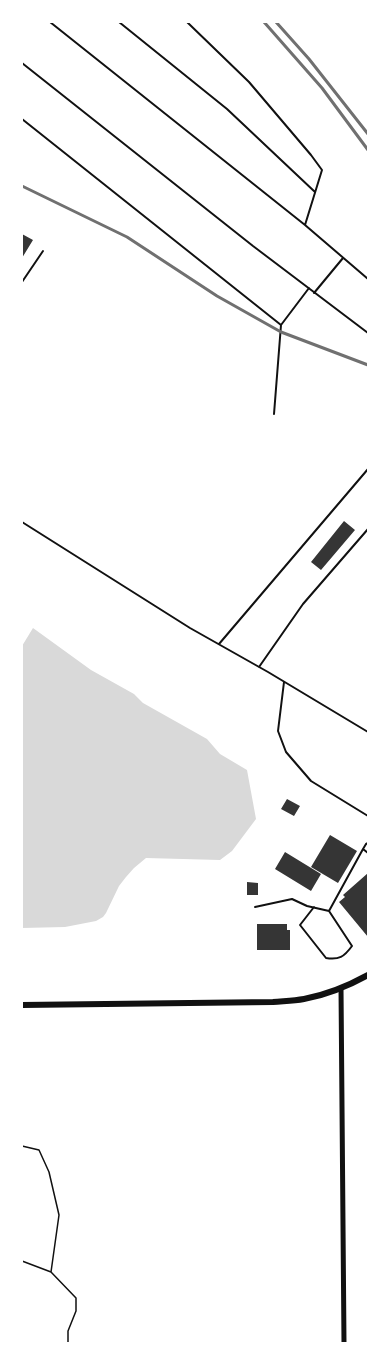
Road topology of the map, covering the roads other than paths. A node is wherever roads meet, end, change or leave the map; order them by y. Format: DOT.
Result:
graph roads {
  1 [pos="50,22"];
  2 [pos="119,22"];
  3 [pos="187,22"];
  4 [pos="22,63"];
  5 [pos="22,119"];
  6 [pos="315,192"];
  7 [pos="305,225"];
  8 [pos="43,251"];
  9 [pos="343,258"];
  10 [pos="368,279"];
  11 [pos="22,282"];
  12 [pos="309,288"];
  13 [pos="314,293"];
  14 [pos="281,324"];
  15 [pos="368,333"];
  16 [pos="274,414"];
  17 [pos="368,469"];
  18 [pos="22,522"];
  19 [pos="368,529"];
  20 [pos="219,644"];
  21 [pos="259,666"];
  22 [pos="284,682"];
  23 [pos="368,732"];
  24 [pos="368,816"];
  25 [pos="368,842"];
  26 [pos="363,849"];
  27 [pos="368,853"];
  28 [pos="255,907"];
  29 [pos="314,908"];
  30 [pos="329,911"];
  31 [pos="368,975"];
  32 [pos="341,988"];
  33 [pos="22,1005"];
  34 [pos="344,1343"];
  1 -- 7 [label="lane"];
  2 -- 6 [label="lane"];
  3 -- 6 [label="lane"];
  4 -- 12 [label="lane"];
  5 -- 14 [label="lane"];
  6 -- 7 [label="lane"];
  7 -- 9 [label="lane"];
  8 -- 11 [label="lane"];
  9 -- 10 [label="lane"];
  9 -- 13 [label="lane"];
  12 -- 13 [label="lane"];
  12 -- 14 [label="lane"];
  13 -- 15 [label="lane"];
  14 -- 16 [label="lane"];
  17 -- 20 [label="lane"];
  18 -- 20 [label="lane"];
  19 -- 21 [label="lane"];
  20 -- 21 [label="lane"];
  21 -- 22 [label="lane"];
  22 -- 23 [label="lane"];
  22 -- 24 [label="lane"];
  25 -- 26 [label="lane"];
  26 -- 27 [label="lane"];
  26 -- 30 [label="lane"];
  28 -- 29 [label="lane"];
  29 -- 30 [label="lane"];
  29 -- 30 [label="lane"];
  31 -- 32 [label="main road"];
  32 -- 33 [label="main road"];
  32 -- 34 [label="street"];
}
